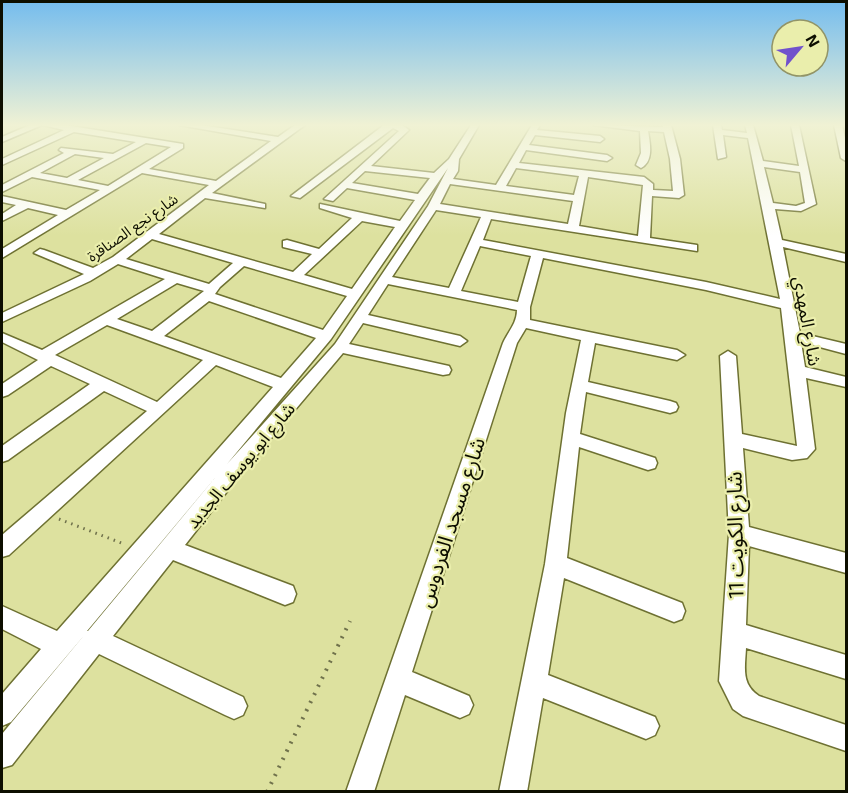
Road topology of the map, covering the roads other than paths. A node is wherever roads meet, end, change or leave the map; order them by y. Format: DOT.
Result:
graph roads {
  1 [pos="53,162"];
  2 [pos="105,162"];
  3 [pos="155,162"];
  4 [pos="249,162"];
  5 [pos="341,162"];
  6 [pos="369,162"];
  7 [pos="453,162"];
  8 [pos="513,162"];
  9 [pos="643,162"];
  10 [pos="675,162"];
  11 [pos="802,162"];
  12 [pos="758,163"];
  13 [pos="511,165"];
  14 [pos="642,165"];
  15 [pos="363,168"];
  16 [pos="141,170"];
  17 [pos="804,170"];
  18 [pos="446,173"];
  19 [pos="584,173"];
  20 [pos="30,174"];
  21 [pos="69,181"];
  22 [pos="218,184"];
  23 [pos="344,186"];
  24 [pos="2,189"];
  25 [pos="110,189"];
  26 [pos="499,189"];
  27 [pos="649,193"];
  28 [pos="204,195"];
  29 [pos="296,196"];
  30 [pos="2,199"];
  31 [pos="579,199"];
  32 [pos="428,202"];
  33 [pos="27,204"];
  34 [pos="768,205"];
  35 [pos="261,206"];
  36 [pos="68,214"];
  37 [pos="488,214"];
  38 [pos="360,217"];
  39 [pos="2,218"];
  40 [pos="404,225"];
  41 [pos="573,227"];
  42 [pos="150,235"];
  43 [pos="644,239"];
  44 [pos="476,242"];
  45 [pos="775,242"];
  46 [pos="287,244"];
  47 [pos="693,248"];
  48 [pos="40,253"];
  49 [pos="321,253"];
  50 [pos="2,254"];
  51 [pos="538,254"];
  52 [pos="846,258"];
  53 [pos="117,260"];
  54 [pos="242,261"];
  55 [pos="94,273"];
  56 [pos="295,277"];
  57 [pos="176,278"];
  58 [pos="386,280"];
  59 [pos="210,292"];
  60 [pos="454,292"];
  61 [pos="356,294"];
  62 [pos="788,305"];
  63 [pos="522,315"];
  64 [pos="2,318"];
  65 [pos="360,318"];
  66 [pos="105,319"];
  67 [pos="794,336"];
  68 [pos="2,337"];
  69 [pos="153,337"];
  70 [pos="589,337"];
  71 [pos="460,341"];
  72 [pos="333,342"];
  73 [pos="846,349"];
  74 [pos="677,355"];
  75 [pos="728,356"];
  76 [pos="46,358"];
  77 [pos="214,359"];
  78 [pos="443,370"];
  79 [pos="799,370"];
  80 [pos="846,382"];
  81 [pos="102,384"];
  82 [pos="285,385"];
  83 [pos="579,385"];
  84 [pos="2,391"];
  85 [pos="670,406"];
  86 [pos="159,410"];
  87 [pos="571,438"];
  88 [pos="732,439"];
  89 [pos="2,455"];
  90 [pos="648,463"];
  91 [pos="224,467"];
  92 [pos="739,534"];
  93 [pos="2,548"];
  94 [pos="170,549"];
  95 [pos="846,563"];
  96 [pos="556,564"];
  97 [pos="285,594"];
  98 [pos="674,611"];
  99 [pos="2,617"];
  100 [pos="734,633"];
  101 [pos="95,640"];
  102 [pos="59,645"];
  103 [pos="846,666"];
  104 [pos="398,679"];
  105 [pos="534,682"];
  106 [pos="460,705"];
  107 [pos="234,706"];
  108 [pos="2,713"];
  109 [pos="646,726"];
  110 [pos="846,738"];
  111 [pos="2,755"];
  112 [pos="360,792"];
  113 [pos="513,792"];
  1 -- 20 [label="street"];
  2 -- 21 [label="street"];
  3 -- 16 [label="street"];
  4 -- 22 [label="street, شارع نجع الصناقرة"];
  5 -- 29 [label="street"];
  6 -- 15 [label="street"];
  7 -- 18 [label="street, شارع ابو يوسف الجديد"];
  8 -- 13 [label="street"];
  9 -- 14 [label="street"];
  10 -- 27 [label="street"];
  11 -- 17 [label="street"];
  12 -- 17 [label="street"];
  12 -- 34 [label="street, شارع المهدي"];
  13 -- 19 [label="street"];
  13 -- 26 [label="street"];
  15 -- 18 [label="street"];
  15 -- 23 [label="street"];
  16 -- 22 [label="street"];
  16 -- 25 [label="street"];
  17 -- 34 [label="street"];
  18 -- 26 [label="street"];
  18 -- 32 [label="street, شارع ابو يوسف الجديد"];
  19 -- 27 [label="street"];
  19 -- 31 [label="street"];
  20 -- 21 [label="street"];
  20 -- 24 [label="street"];
  21 -- 25 [label="street"];
  22 -- 28 [label="street, شارع نجع الصناقرة"];
  23 -- 32 [label="street"];
  23 -- 38 [label="street"];
  25 -- 36 [label="street"];
  26 -- 31 [label="street"];
  27 -- 43 [label="street"];
  28 -- 35 [label="street"];
  28 -- 42 [label="street, شارع نجع الصناقرة"];
  30 -- 33 [label="street"];
  31 -- 41 [label="street"];
  32 -- 37 [label="street"];
  32 -- 40 [label="street, شارع ابو يوسف الجديد"];
  32 -- 58 [label="street, شارع ابو يوسف الجديد"];
  33 -- 36 [label="street"];
  33 -- 39 [label="street"];
  34 -- 45 [label="street, شارع المهدي"];
  36 -- 50 [label="street"];
  37 -- 41 [label="street"];
  37 -- 44 [label="street"];
  38 -- 40 [label="street"];
  38 -- 49 [label="street"];
  40 -- 61 [label="street, شارع ابو يوسف الجديد"];
  41 -- 43 [label="street"];
  42 -- 53 [label="street, شارع نجع الصناقرة"];
  42 -- 54 [label="street"];
  43 -- 47 [label="street"];
  44 -- 51 [label="street"];
  44 -- 60 [label="street"];
  45 -- 52 [label="street"];
  45 -- 62 [label="street, شارع المهدي"];
  46 -- 49 [label="street"];
  48 -- 55 [label="street"];
  49 -- 56 [label="street"];
  51 -- 62 [label="street"];
  51 -- 63 [label="street, شارع مسجد الفردوس"];
  53 -- 55 [label="street, شارع نجع الصناقرة"];
  53 -- 57 [label="street"];
  54 -- 56 [label="street"];
  54 -- 59 [label="street"];
  55 -- 64 [label="street, شارع نجع الصناقرة"];
  56 -- 61 [label="street"];
  57 -- 59 [label="street"];
  57 -- 66 [label="street"];
  58 -- 60 [label="street"];
  58 -- 65 [label="street, شارع ابو يوسف الجديد"];
  59 -- 69 [label="street"];
  59 -- 72 [label="street"];
  60 -- 63 [label="street"];
  61 -- 72 [label="street, شارع ابو يوسف الجديد"];
  62 -- 67 [label="street, شارع المهدي"];
  63 -- 70 [label="street"];
  63 -- 104 [label="street, شارع مسجد الفردوس"];
  65 -- 71 [label="street"];
  65 -- 72 [label="street, شارع ابو يوسف الجديد"];
  66 -- 69 [label="street"];
  66 -- 76 [label="street"];
  67 -- 73 [label="street"];
  67 -- 79 [label="street, شارع المهدي"];
  68 -- 76 [label="street"];
  69 -- 77 [label="street"];
  70 -- 74 [label="street"];
  70 -- 83 [label="street"];
  72 -- 78 [label="street"];
  72 -- 82 [label="street, شارع ابو يوسف الجديد"];
  72 -- 91 [label="street, شارع ابو يوسف الجديد"];
  75 -- 88 [label="street, شارع الكويت 11"];
  76 -- 81 [label="street"];
  76 -- 84 [label="street"];
  77 -- 82 [label="street"];
  77 -- 86 [label="street"];
  79 -- 80 [label="street"];
  79 -- 88 [label="street, شارع المهدي"];
  81 -- 86 [label="street"];
  81 -- 89 [label="street"];
  82 -- 91 [label="street, شارع ابو يوسف الجديد"];
  83 -- 85 [label="street"];
  83 -- 87 [label="street"];
  86 -- 93 [label="street"];
  87 -- 90 [label="street"];
  87 -- 96 [label="street"];
  88 -- 92 [label="street, شارع الكويت 11"];
  91 -- 94 [label="street, شارع ابو يوسف الجديد"];
  91 -- 102 [label="street, شارع ابو يوسف الجديد"];
  92 -- 95 [label="street"];
  92 -- 100 [label="street, شارع الكويت 11"];
  94 -- 97 [label="street"];
  94 -- 101 [label="street, شارع ابو يوسف الجديد"];
  96 -- 98 [label="street"];
  96 -- 105 [label="street"];
  99 -- 102 [label="street"];
  100 -- 103 [label="street"];
  100 -- 110 [label="street, شارع الكويت 11"];
  101 -- 107 [label="street"];
  101 -- 111 [label="street, شارع ابو يوسف الجديد"];
  102 -- 108 [label="street, شارع ابو يوسف الجديد"];
  104 -- 106 [label="street"];
  104 -- 112 [label="street, شارع مسجد الفردوس"];
  105 -- 109 [label="street"];
  105 -- 113 [label="street"];
}
